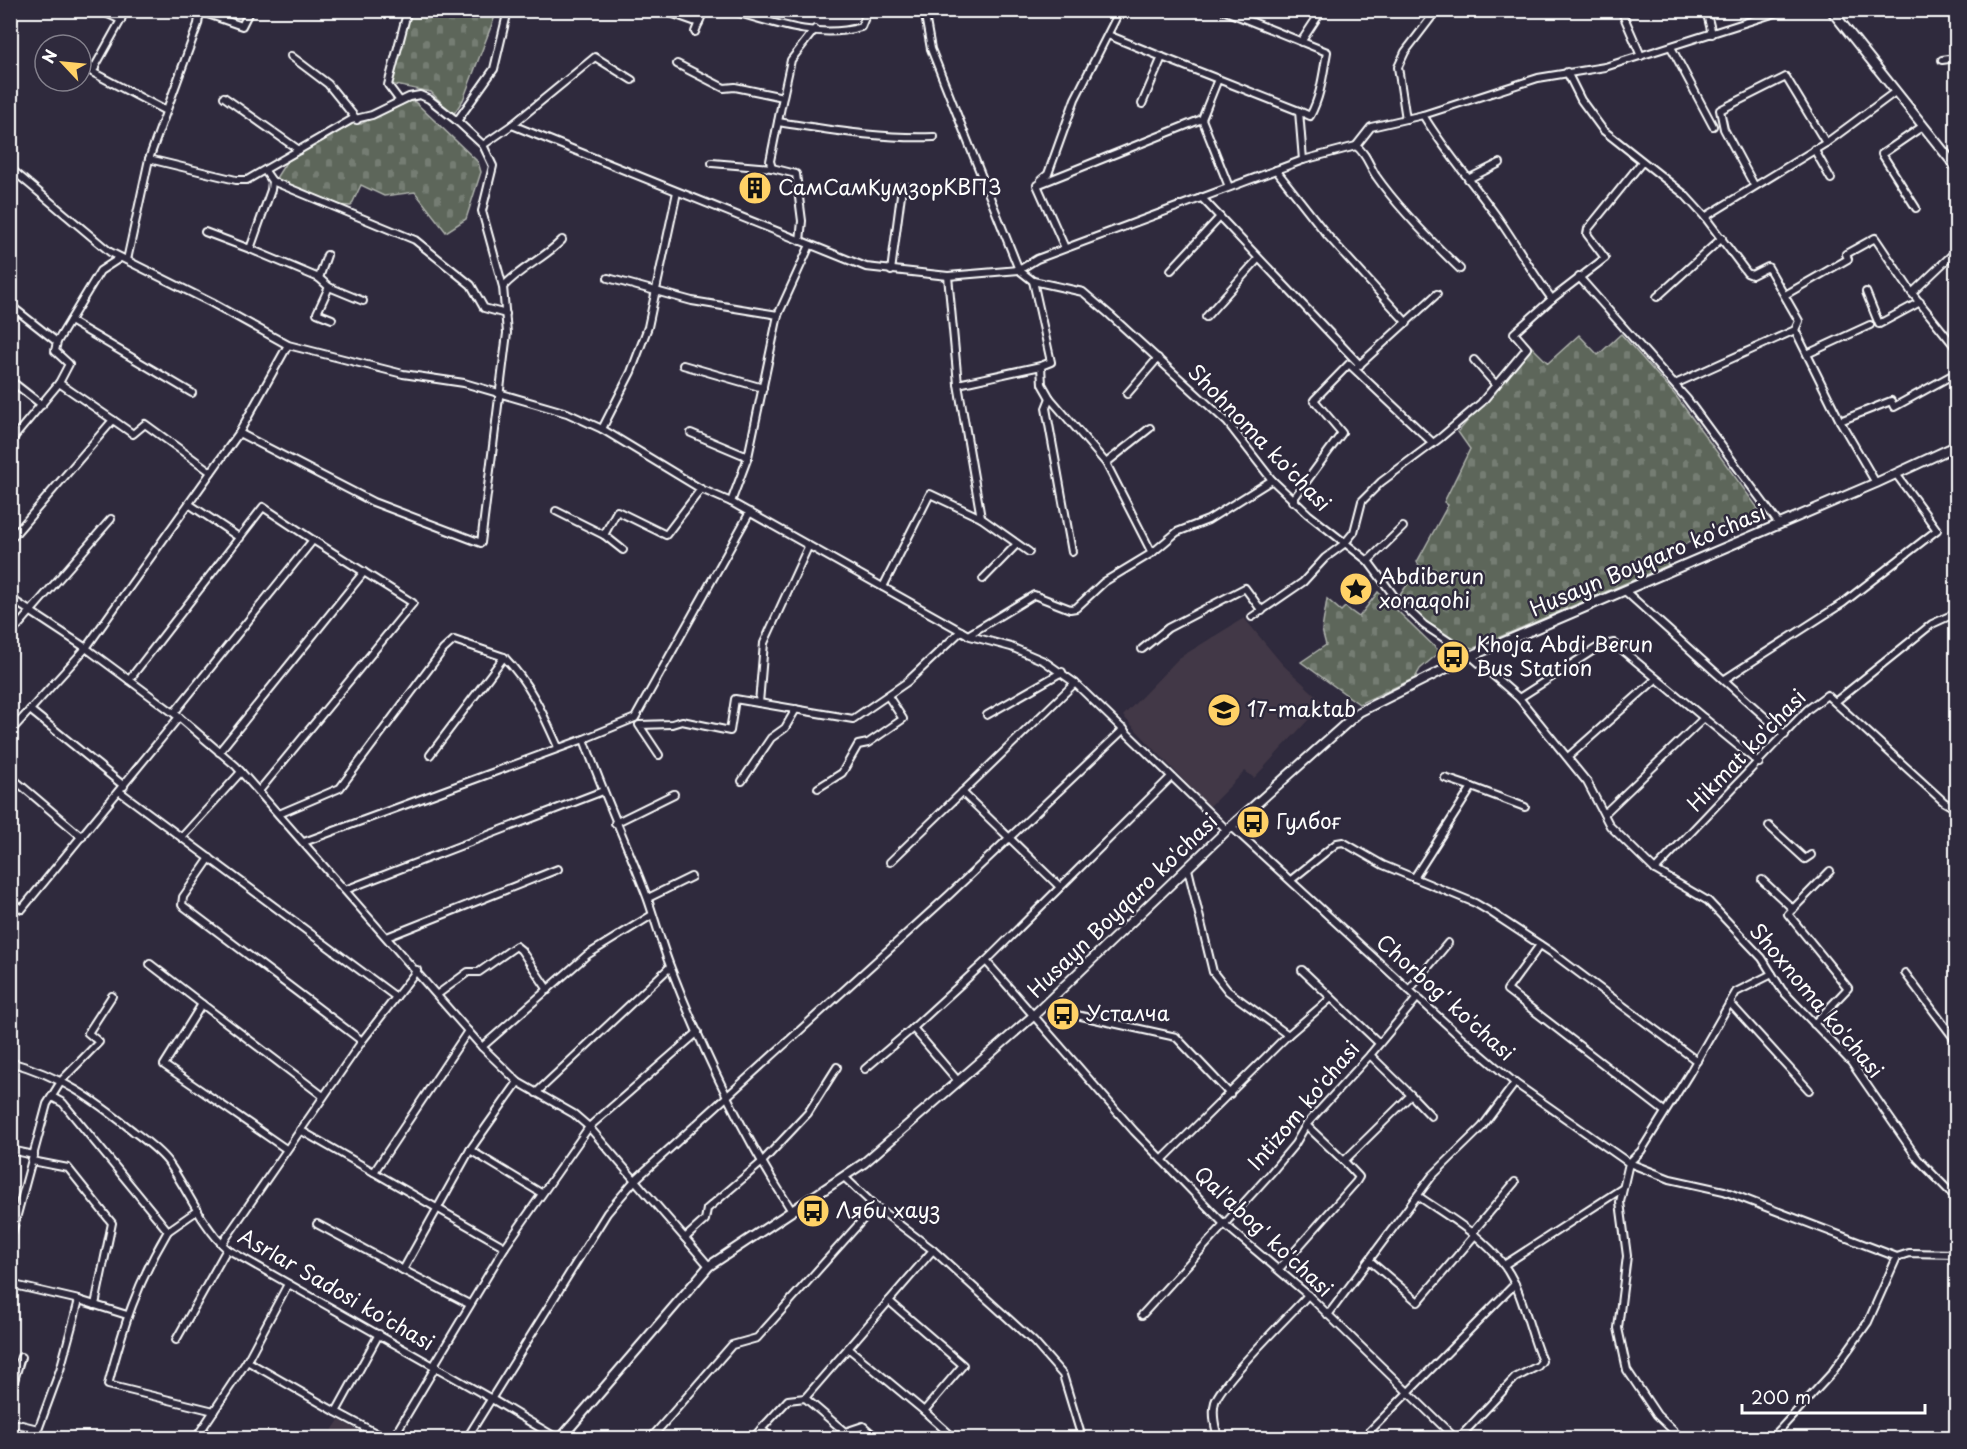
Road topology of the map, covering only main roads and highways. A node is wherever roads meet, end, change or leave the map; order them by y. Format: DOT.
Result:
graph roads {
  1 [pos="1831,10"];
  2 [pos="1956,167"];
  3 [pos="1956,446"];
  4 [pos="563,1438"];
  1 -- 2 [label="main road"];
  3 -- 4 [label="main road, Husayn Boyqaro ko'chasi"];
}
